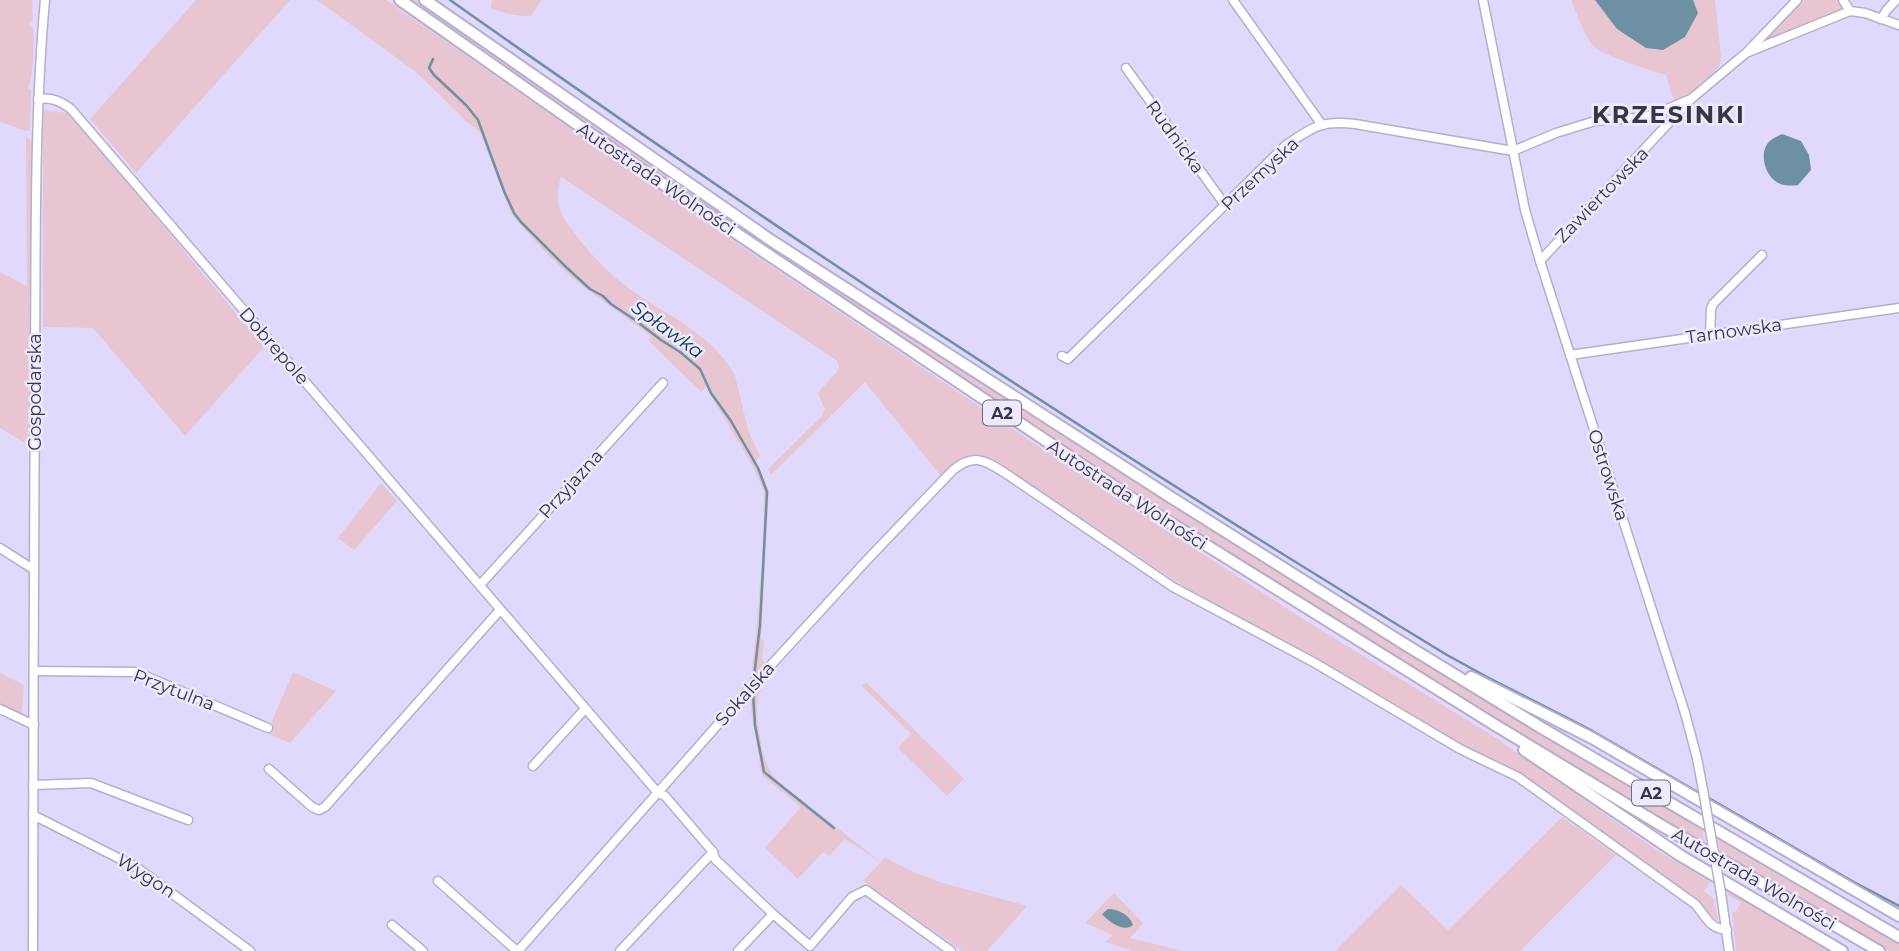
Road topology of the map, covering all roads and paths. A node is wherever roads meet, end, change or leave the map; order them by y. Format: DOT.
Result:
graph roads {
  1 [pos="45,0"];
  2 [pos="400,0"];
  3 [pos="425,0"];
  4 [pos="1233,0"];
  5 [pos="1483,0"];
  6 [pos="1797,0"];
  7 [pos="1843,0"];
  8 [pos="1896,0"];
  9 [pos="1850,11"];
  10 [pos="1881,19"];
  11 [pos="1899,25"];
  12 [pos="1746,53"];
  13 [pos="1126,68"];
  14 [pos="38,99"];
  15 [pos="1691,99"];
  16 [pos="1653,115"];
  17 [pos="1322,125"];
  18 [pos="1664,130"];
  19 [pos="1513,151"];
  20 [pos="1225,205"];
  21 [pos="1762,255"];
  22 [pos="1540,261"];
  23 [pos="1899,308"];
  24 [pos="1710,334"];
  25 [pos="1570,355"];
  26 [pos="1062,356"];
  27 [pos="663,383"];
  28 [pos="0,548"];
  29 [pos="33,569"];
  30 [pos="480,586"];
  31 [pos="500,610"];
  32 [pos="1406,645"];
  33 [pos="34,671"];
  34 [pos="0,709"];
  35 [pos="585,709"];
  36 [pos="34,725"];
  37 [pos="1495,725"];
  38 [pos="268,728"];
  39 [pos="533,766"];
  40 [pos="270,769"];
  41 [pos="33,785"];
  42 [pos="658,793"];
  43 [pos="33,815"];
  44 [pos="188,820"];
  45 [pos="713,852"];
  46 [pos="438,881"];
  47 [pos="773,914"];
  48 [pos="1899,915"];
  49 [pos="392,925"];
  50 [pos="1727,930"];
  51 [pos="1899,937"];
  52 [pos="808,948"];
  53 [pos="33,951"];
  54 [pos="250,951"];
  55 [pos="423,951"];
  56 [pos="518,951"];
  57 [pos="620,951"];
  58 [pos="738,951"];
  59 [pos="951,951"];
  60 [pos="1729,951"];
  61 [pos="1842,951"];
  62 [pos="1879,951"];
  1 -- 14 [label="street, Gospodarska"];
  2 -- 37 [label="highway, Autostrada Wolności / A2"];
  3 -- 32 [label="highway, Autostrada Wolności / A2"];
  4 -- 17 [label="street"];
  5 -- 19 [label="street, Ostrowska"];
  6 -- 12 [label="street"];
  7 -- 9 [label="street"];
  8 -- 10 [label="street"];
  9 -- 10 [label="street"];
  9 -- 12 [label="street"];
  10 -- 11 [label="street"];
  12 -- 15 [label="street"];
  13 -- 20 [label="street, Rudnicka"];
  14 -- 29 [label="street, Gospodarska"];
  14 -- 30 [label="street, Dobrepole"];
  15 -- 16 [label="street"];
  15 -- 18 [label="street, Zawiertowska"];
  16 -- 18 [label="street"];
  16 -- 19 [label="street"];
  17 -- 19 [label="street, Przemyska"];
  17 -- 20 [label="street, Przemyska"];
  18 -- 22 [label="street, Zawiertowska"];
  19 -- 22 [label="street, Ostrowska"];
  20 -- 26 [label="street, Przemyska"];
  21 -- 24 [label="street"];
  22 -- 25 [label="street, Ostrowska"];
  23 -- 24 [label="street, Tarnowska"];
  24 -- 25 [label="street, Tarnowska"];
  25 -- 50 [label="street, Ostrowska, bridge"];
  27 -- 30 [label="street, Przyjazna"];
  28 -- 29 [label="street"];
  29 -- 33 [label="street, Gospodarska"];
  30 -- 31 [label="street, Dobrepole"];
  31 -- 35 [label="street, Dobrepole"];
  31 -- 40 [label="street"];
  32 -- 48 [label="highway"];
  32 -- 51 [label="highway, Autostrada Wolności / A2"];
  33 -- 36 [label="street, Gospodarska"];
  33 -- 38 [label="street, Przytulna"];
  34 -- 36 [label="street"];
  35 -- 39 [label="street"];
  35 -- 42 [label="street, Dobrepole"];
  36 -- 41 [label="street, Gospodarska"];
  37 -- 61 [label="highway"];
  37 -- 62 [label="highway, Autostrada Wolności / A2"];
  41 -- 43 [label="street, Gospodarska"];
  41 -- 44 [label="street"];
  42 -- 45 [label="street, Dobrepole"];
  42 -- 50 [label="street, Sokalska"];
  42 -- 56 [label="street, Sokalska"];
  43 -- 53 [label="street, Gospodarska"];
  43 -- 54 [label="street, Wygon"];
  45 -- 47 [label="street, Dobrepole"];
  45 -- 57 [label="street"];
  46 -- 56 [label="street"];
  47 -- 52 [label="street, Dobrepole"];
  47 -- 58 [label="street"];
  49 -- 55 [label="street"];
  50 -- 60 [label="street, Ostrowska"];
  52 -- 59 [label="street"];
}
